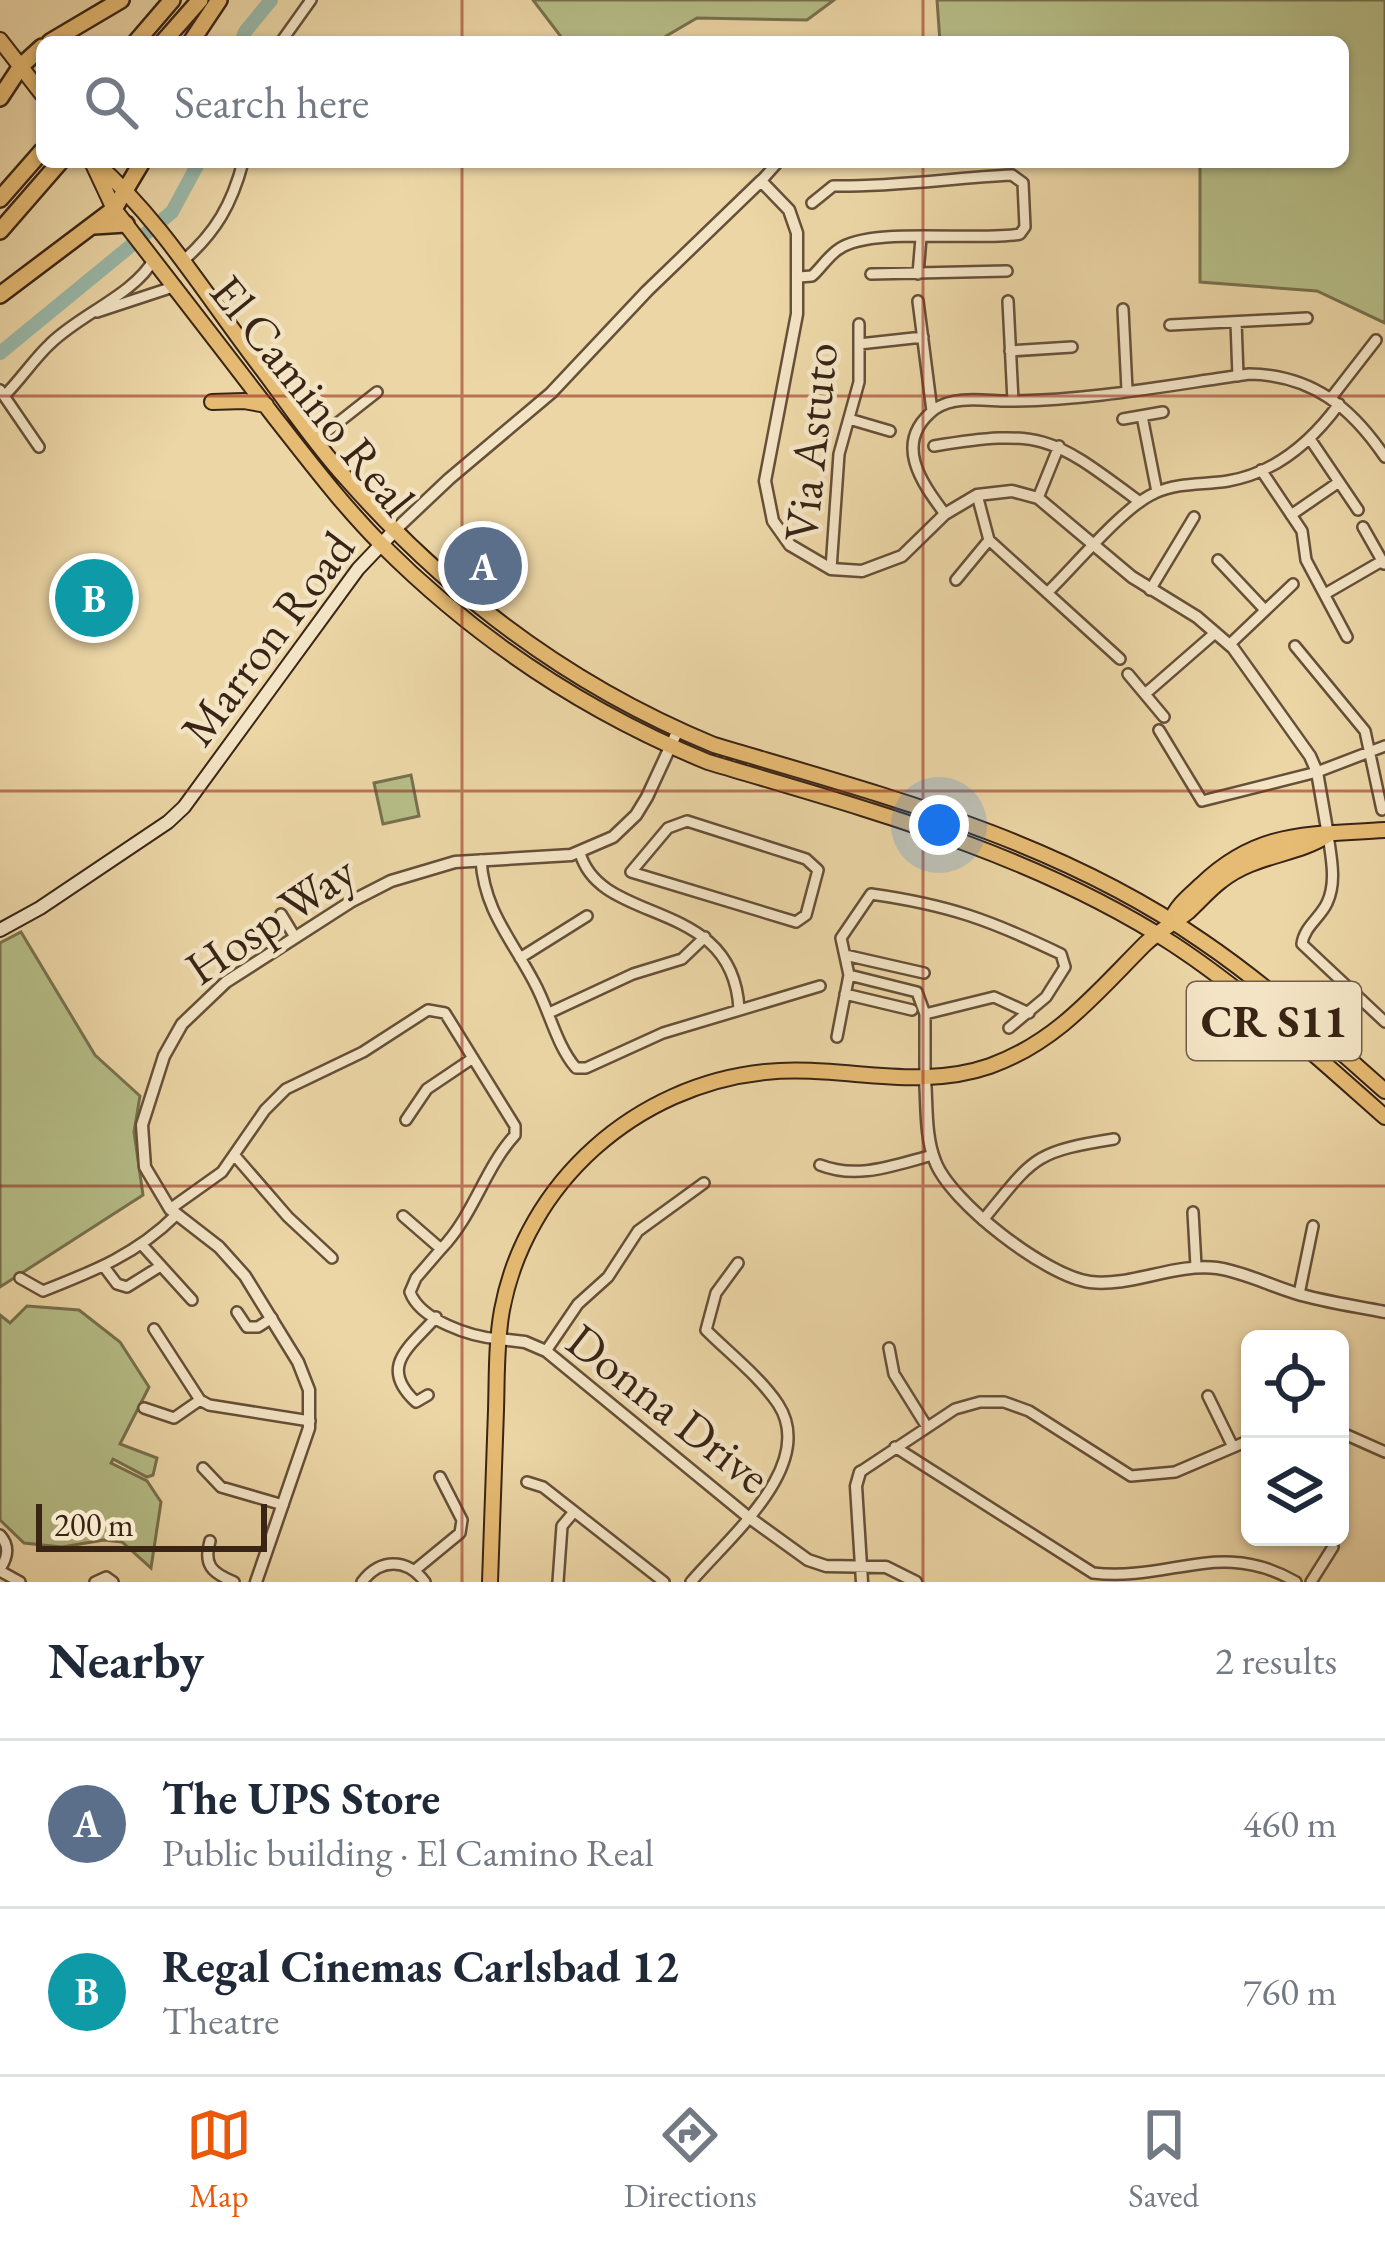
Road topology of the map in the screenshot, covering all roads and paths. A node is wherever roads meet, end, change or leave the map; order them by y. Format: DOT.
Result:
graph roads {
  1 [pos="121,0"];
  2 [pos="172,0"];
  3 [pos="200,0"];
  4 [pos="219,0"];
  5 [pos="311,0"];
  6 [pos="60,36"];
  7 [pos="141,36"];
  8 [pos="168,36"];
  9 [pos="194,36"];
  10 [pos="285,36"];
  11 [pos="0,40"];
  12 [pos="36,52"];
  13 [pos="21,66"];
  14 [pos="36,86"];
  15 [pos="0,98"];
  16 [pos="36,158"];
  17 [pos="54,168"];
  18 [pos="96,168"];
  19 [pos="100,168"];
  20 [pos="139,168"];
  21 [pos="241,168"];
  22 [pos="773,168"];
  23 [pos="761,181"];
  24 [pos="128,190"];
  25 [pos="0,200"];
  26 [pos="812,203"];
  27 [pos="114,208"];
  28 [pos="126,224"];
  29 [pos="91,226"];
  30 [pos="0,231"];
  31 [pos="921,238"];
  32 [pos="150,254"];
  33 [pos="183,261"];
  34 [pos="1007,271"];
  35 [pos="871,274"];
  36 [pos="918,274"];
  37 [pos="799,277"];
  38 [pos="176,286"];
  39 [pos="0,296"];
  40 [pos="918,301"];
  41 [pos="1008,301"];
  42 [pos="1123,309"];
  43 [pos="92,313"];
  44 [pos="1307,318"];
  45 [pos="1236,322"];
  46 [pos="859,324"];
  47 [pos="1170,325"];
  48 [pos="923,337"];
  49 [pos="1376,340"];
  50 [pos="859,344"];
  51 [pos="1072,347"];
  52 [pos="1010,351"];
  53 [pos="1238,376"];
  54 [pos="1126,390"];
  55 [pos="377,392"];
  56 [pos="3,393"];
  57 [pos="1012,401"];
  58 [pos="1335,401"];
  59 [pos="212,402"];
  60 [pos="266,405"];
  61 [pos="932,411"];
  62 [pos="1163,412"];
  63 [pos="1142,416"];
  64 [pos="849,418"];
  65 [pos="1123,418"];
  66 [pos="890,431"];
  67 [pos="1310,439"];
  68 [pos="316,440"];
  69 [pos="934,446"];
  70 [pos="1059,446"];
  71 [pos="39,447"];
  72 [pos="1385,457"];
  73 [pos="1261,470"];
  74 [pos="1339,482"];
  75 [pos="1157,491"];
  76 [pos="977,495"];
  77 [pos="1038,498"];
  78 [pos="1140,502"];
  79 [pos="1358,510"];
  80 [pos="945,514"];
  81 [pos="1291,515"];
  82 [pos="1194,517"];
  83 [pos="1363,526"];
  84 [pos="394,532"];
  85 [pos="989,541"];
  86 [pos="381,544"];
  87 [pos="1096,544"];
  88 [pos="1218,560"];
  89 [pos="1384,563"];
  90 [pos="832,569"];
  91 [pos="956,580"];
  92 [pos="1293,584"];
  93 [pos="1150,590"];
  94 [pos="1047,593"];
  95 [pos="1325,594"];
  96 [pos="1265,610"];
  97 [pos="1215,633"];
  98 [pos="1347,637"];
  99 [pos="1229,645"];
  100 [pos="1294,646"];
  101 [pos="1120,659"];
  102 [pos="1128,674"];
  103 [pos="1144,694"];
  104 [pos="1164,717"];
  105 [pos="678,730"];
  106 [pos="1160,730"];
  107 [pos="1385,746"];
  108 [pos="670,747"];
  109 [pos="1369,752"];
  110 [pos="1317,772"];
  111 [pos="1382,810"];
  112 [pos="1385,830"];
  113 [pos="1328,835"];
  114 [pos="580,853"];
  115 [pos="481,860"];
  116 [pos="632,872"];
  117 [pos="610,891"];
  118 [pos="280,914"];
  119 [pos="586,916"];
  120 [pos="1171,921"];
  121 [pos="0,930"];
  122 [pos="1156,934"];
  123 [pos="295,937"];
  124 [pos="705,937"];
  125 [pos="844,956"];
  126 [pos="520,958"];
  127 [pos="924,973"];
  128 [pos="848,975"];
  129 [pos="820,986"];
  130 [pos="845,994"];
  131 [pos="739,1009"];
  132 [pos="912,1010"];
  133 [pos="549,1013"];
  134 [pos="1029,1013"];
  135 [pos="925,1014"];
  136 [pos="1385,1022"];
  137 [pos="1009,1028"];
  138 [pos="837,1037"];
  139 [pos="473,1058"];
  140 [pos="925,1079"];
  141 [pos="1385,1091"];
  142 [pos="1385,1117"];
  143 [pos="406,1120"];
  144 [pos="1114,1139"];
  145 [pos="932,1155"];
  146 [pos="236,1156"];
  147 [pos="820,1166"];
  148 [pos="704,1183"];
  149 [pos="173,1212"];
  150 [pos="1193,1212"];
  151 [pos="403,1216"];
  152 [pos="983,1220"];
  153 [pos="1312,1226"];
  154 [pos="143,1246"];
  155 [pos="441,1250"];
  156 [pos="332,1258"];
  157 [pos="738,1263"];
  158 [pos="1196,1266"];
  159 [pos="159,1267"];
  160 [pos="105,1268"];
  161 [pos="20,1278"];
  162 [pos="1299,1294"];
  163 [pos="192,1300"];
  164 [pos="237,1312"];
  165 [pos="1385,1312"];
  166 [pos="436,1317"];
  167 [pos="272,1318"];
  168 [pos="154,1329"];
  169 [pos="499,1339"];
  170 [pos="890,1348"];
  171 [pos="546,1351"];
  172 [pos="428,1395"];
  173 [pos="1208,1396"];
  174 [pos="200,1400"];
  175 [pos="143,1408"];
  176 [pos="310,1420"];
  177 [pos="927,1427"];
  178 [pos="1349,1436"];
  179 [pos="1241,1444"];
  180 [pos="895,1447"];
  181 [pos="1233,1447"];
  182 [pos="1385,1452"];
  183 [pos="203,1468"];
  184 [pos="860,1472"];
  185 [pos="440,1477"];
  186 [pos="527,1482"];
  187 [pos="283,1505"];
  188 [pos="573,1513"];
  189 [pos="747,1516"];
  190 [pos="0,1535"];
  191 [pos="210,1541"];
  192 [pos="1333,1546"];
  193 [pos="861,1566"];
  194 [pos="0,1570"];
  195 [pos="415,1570"];
  196 [pos="1145,1580"];
  197 [pos="20,1582"];
  198 [pos="95,1582"];
  199 [pos="113,1582"];
  200 [pos="234,1582"];
  201 [pos="256,1582"];
  202 [pos="362,1582"];
  203 [pos="425,1582"];
  204 [pos="490,1582"];
  205 [pos="558,1582"];
  206 [pos="664,1582"];
  207 [pos="691,1582"];
  208 [pos="862,1582"];
  209 [pos="916,1582"];
  210 [pos="1295,1582"];
  211 [pos="1311,1582"];
  1 -- 6 [label="highway"];
  2 -- 7 [label="highway"];
  3 -- 8 [label="highway"];
  4 -- 9 [label="highway"];
  5 -- 10 [label="street"];
  11 -- 13 [label="main road"];
  12 -- 13 [label="highway"];
  13 -- 14 [label="main road"];
  13 -- 15 [label="highway"];
  16 -- 25 [label="highway"];
  17 -- 30 [label="highway"];
  18 -- 27 [label="main road, El Camino Real / CR S11"];
  19 -- 24 [label="main road, El Camino Real / CR S11"];
  20 -- 24 [label="highway"];
  21 -- 33 [label="street"];
  22 -- 23 [label="street, Marron Road"];
  23 -- 37 [label="street"];
  23 -- 84 [label="street, Marron Road"];
  24 -- 27 [label="highway"];
  24 -- 33 [label="main road, El Camino Real / CR S11"];
  26 -- 31 [label="street"];
  27 -- 28 [label="main road, El Camino Real / CR S11"];
  27 -- 29 [label="highway"];
  28 -- 29 [label="highway"];
  28 -- 32 [label="main road, El Camino Real / CR S11"];
  29 -- 39 [label="highway"];
  31 -- 36 [label="street"];
  31 -- 37 [label="street"];
  32 -- 38 [label="main road, El Camino Real / CR S11"];
  32 -- 43 [label="street"];
  33 -- 68 [label="main road, El Camino Real / CR S11"];
  34 -- 36 [label="street"];
  35 -- 36 [label="street"];
  37 -- 90 [label="street"];
  38 -- 43 [label="street"];
  38 -- 60 [label="main road, El Camino Real / CR S11"];
  40 -- 48 [label="street"];
  41 -- 52 [label="street"];
  42 -- 54 [label="street"];
  43 -- 56 [label="street"];
  44 -- 45 [label="street"];
  45 -- 47 [label="street"];
  45 -- 53 [label="street"];
  46 -- 50 [label="street, Via Astuto"];
  48 -- 50 [label="street"];
  48 -- 61 [label="street"];
  49 -- 58 [label="street"];
  50 -- 64 [label="street, Via Astuto"];
  51 -- 52 [label="street"];
  52 -- 57 [label="street"];
  53 -- 54 [label="street"];
  53 -- 58 [label="street"];
  54 -- 57 [label="street"];
  55 -- 68 [label="street"];
  56 -- 71 [label="street"];
  57 -- 61 [label="street"];
  58 -- 67 [label="street"];
  58 -- 72 [label="street"];
  59 -- 60 [label="main road"];
  60 -- 86 [label="main road, El Camino Real / CR S11"];
  61 -- 80 [label="street"];
  62 -- 63 [label="street"];
  63 -- 65 [label="street"];
  63 -- 75 [label="street"];
  64 -- 66 [label="street"];
  64 -- 90 [label="street, Via Astuto"];
  67 -- 73 [label="street"];
  67 -- 74 [label="street"];
  68 -- 84 [label="main road, El Camino Real / CR S11"];
  69 -- 70 [label="street"];
  70 -- 77 [label="street"];
  70 -- 78 [label="street"];
  73 -- 75 [label="street"];
  73 -- 81 [label="street"];
  74 -- 79 [label="street"];
  74 -- 81 [label="street"];
  75 -- 78 [label="street"];
  76 -- 77 [label="street"];
  76 -- 80 [label="street"];
  76 -- 85 [label="street"];
  77 -- 87 [label="street"];
  78 -- 87 [label="street"];
  80 -- 90 [label="street"];
  81 -- 95 [label="street"];
  82 -- 93 [label="street"];
  83 -- 89 [label="street"];
  84 -- 86 [label="main road, Marron Road"];
  84 -- 105 [label="main road, El Camino Real / CR S11"];
  85 -- 91 [label="street"];
  85 -- 94 [label="street"];
  86 -- 108 [label="main road, El Camino Real / CR S11"];
  86 -- 121 [label="main road, Marron Road"];
  87 -- 93 [label="street"];
  87 -- 94 [label="street"];
  88 -- 96 [label="street"];
  89 -- 95 [label="street"];
  92 -- 96 [label="street"];
  93 -- 97 [label="street"];
  94 -- 101 [label="street"];
  95 -- 98 [label="street"];
  96 -- 99 [label="street"];
  97 -- 99 [label="street"];
  97 -- 103 [label="street"];
  99 -- 110 [label="street"];
  100 -- 109 [label="street"];
  102 -- 103 [label="street"];
  103 -- 104 [label="street"];
  105 -- 108 [label="street, Hosp Way"];
  105 -- 120 [label="main road, El Camino Real / CR S11"];
  106 -- 110 [label="street"];
  107 -- 109 [label="street"];
  108 -- 114 [label="street, Hosp Way"];
  108 -- 122 [label="main road, El Camino Real / CR S11"];
  109 -- 110 [label="street"];
  109 -- 111 [label="street"];
  110 -- 113 [label="street"];
  112 -- 113 [label="main road"];
  113 -- 120 [label="main road"];
  113 -- 136 [label="street"];
  114 -- 115 [label="street, Hosp Way"];
  114 -- 117 [label="street"];
  115 -- 123 [label="street, Hosp Way"];
  115 -- 126 [label="street"];
  116 -- 116 [label="street"];
  116 -- 117 [label="street"];
  117 -- 124 [label="street"];
  118 -- 123 [label="street"];
  119 -- 126 [label="street"];
  120 -- 122 [label="main road"];
  120 -- 141 [label="main road, El Camino Real / CR S11"];
  122 -- 140 [label="main road"];
  122 -- 142 [label="main road, El Camino Real / CR S11"];
  123 -- 149 [label="street, Hosp Way"];
  124 -- 131 [label="street"];
  124 -- 133 [label="street"];
  125 -- 127 [label="street"];
  125 -- 128 [label="street"];
  125 -- 134 [label="street"];
  126 -- 133 [label="street"];
  128 -- 130 [label="street"];
  128 -- 135 [label="street"];
  129 -- 131 [label="street"];
  130 -- 132 [label="street"];
  130 -- 138 [label="street"];
  131 -- 133 [label="street"];
  134 -- 135 [label="street"];
  134 -- 137 [label="street"];
  135 -- 140 [label="street"];
  139 -- 143 [label="street"];
  139 -- 146 [label="street"];
  139 -- 155 [label="street"];
  140 -- 145 [label="street"];
  140 -- 169 [label="main road"];
  144 -- 152 [label="street"];
  145 -- 147 [label="street"];
  145 -- 152 [label="street"];
  146 -- 149 [label="street"];
  146 -- 156 [label="street"];
  148 -- 171 [label="street"];
  149 -- 154 [label="street"];
  149 -- 167 [label="street, Hosp Way"];
  150 -- 158 [label="street"];
  151 -- 155 [label="street"];
  152 -- 158 [label="street"];
  153 -- 162 [label="street"];
  154 -- 159 [label="street"];
  154 -- 160 [label="street"];
  155 -- 166 [label="street"];
  157 -- 189 [label="street"];
  158 -- 162 [label="street"];
  159 -- 160 [label="street"];
  159 -- 163 [label="street"];
  160 -- 161 [label="street"];
  162 -- 165 [label="street"];
  164 -- 167 [label="street"];
  166 -- 169 [label="street, Donna Drive"];
  166 -- 172 [label="street"];
  167 -- 176 [label="street, Hosp Way"];
  168 -- 174 [label="street"];
  169 -- 171 [label="street, Donna Drive"];
  169 -- 204 [label="main road"];
  170 -- 177 [label="street"];
  171 -- 189 [label="street, Donna Drive"];
  173 -- 181 [label="street"];
  174 -- 175 [label="street"];
  174 -- 176 [label="street"];
  176 -- 187 [label="street"];
  177 -- 180 [label="street"];
  177 -- 181 [label="street"];
  178 -- 182 [label="street"];
  179 -- 181 [label="street"];
  180 -- 184 [label="street"];
  180 -- 196 [label="street"];
  183 -- 187 [label="street"];
  184 -- 193 [label="street"];
  185 -- 195 [label="street"];
  186 -- 188 [label="street"];
  187 -- 201 [label="street"];
  188 -- 205 [label="street"];
  188 -- 206 [label="street"];
  189 -- 193 [label="street, Donna Drive"];
  189 -- 207 [label="street"];
  190 -- 194 [label="street"];
  191 -- 200 [label="street"];
  192 -- 211 [label="street"];
  193 -- 208 [label="street"];
  193 -- 209 [label="street, Donna Drive"];
  194 -- 197 [label="street"];
  195 -- 202 [label="street"];
  195 -- 203 [label="street"];
  196 -- 210 [label="street"];
  198 -- 199 [label="street"];
}
